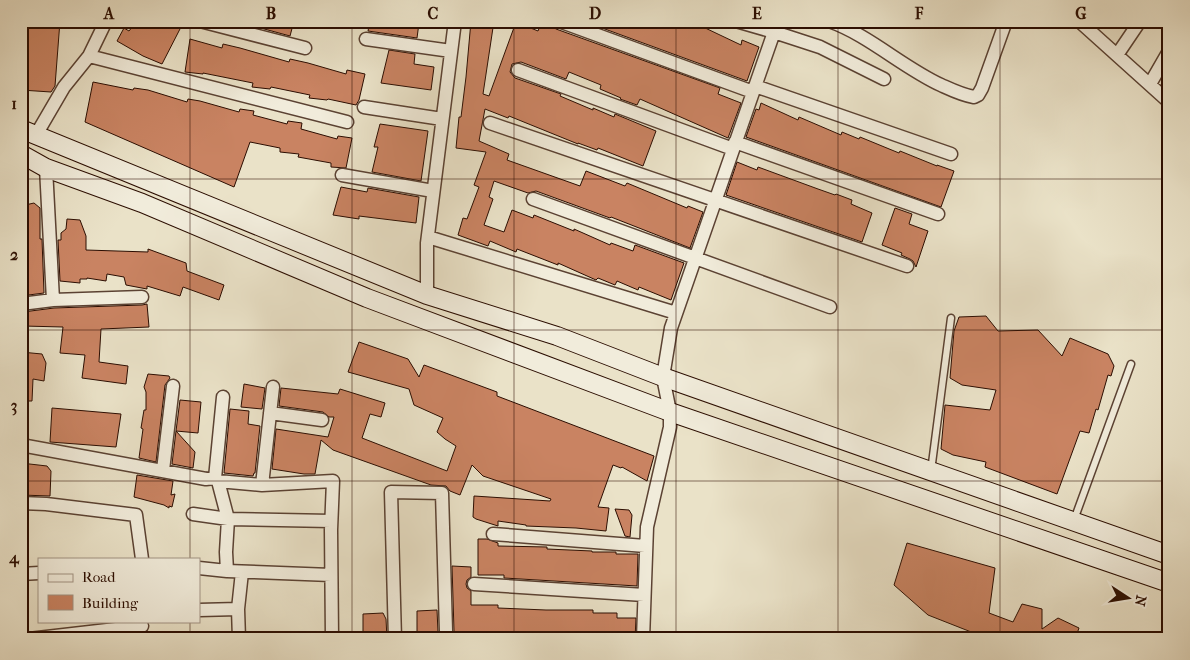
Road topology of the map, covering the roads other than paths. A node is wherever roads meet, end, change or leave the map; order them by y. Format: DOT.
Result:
graph roads {
  1 [pos="106,21"];
  2 [pos="200,21"];
  3 [pos="454,21"];
  4 [pos="559,21"];
  5 [pos="736,21"];
  6 [pos="829,21"];
  7 [pos="1006,21"];
  8 [pos="1140,21"];
  9 [pos="1086,24"];
  10 [pos="774,32"];
  11 [pos="366,39"];
  12 [pos="305,48"];
  13 [pos="451,50"];
  14 [pos="1169,52"];
  15 [pos="1117,55"];
  16 [pos="89,56"];
  17 [pos="518,70"];
  18 [pos="884,79"];
  19 [pos="1150,84"];
  20 [pos="754,89"];
  21 [pos="1169,102"];
  22 [pos="364,107"];
  23 [pos="442,119"];
  24 [pos="347,122"];
  25 [pos="490,123"];
  26 [pos="29,132"];
  27 [pos="734,146"];
  28 [pos="21,154"];
  29 [pos="951,154"];
  30 [pos="46,168"];
  31 [pos="342,175"];
  32 [pos="434,191"];
  33 [pos="533,199"];
  34 [pos="715,201"];
  35 [pos="938,214"];
  36 [pos="428,237"];
  37 [pos="696,258"];
  38 [pos="907,266"];
  39 [pos="427,295"];
  40 [pos="142,297"];
  41 [pos="54,300"];
  42 [pos="21,304"];
  43 [pos="830,307"];
  44 [pos="676,313"];
  45 [pos="951,318"];
  46 [pos="1131,364"];
  47 [pos="663,377"];
  48 [pos="173,386"];
  49 [pos="273,387"];
  50 [pos="222,397"];
  51 [pos="670,412"];
  52 [pos="270,413"];
  53 [pos="322,420"];
  54 [pos="21,445"];
  55 [pos="163,470"];
  56 [pos="931,471"];
  57 [pos="216,480"];
  58 [pos="262,485"];
  59 [pos="21,503"];
  60 [pos="193,514"];
  61 [pos="228,519"];
  62 [pos="331,521"];
  63 [pos="1073,522"];
  64 [pos="493,534"];
  65 [pos="645,546"];
  66 [pos="1169,556"];
  67 [pos="142,558"];
  68 [pos="200,568"];
  69 [pos="227,571"];
  70 [pos="242,572"];
  71 [pos="38,573"];
  72 [pos="21,574"];
  73 [pos="331,575"];
  74 [pos="1169,583"];
  75 [pos="474,584"];
  76 [pos="644,595"];
  77 [pos="238,609"];
  78 [pos="200,610"];
  79 [pos="142,623"];
  80 [pos="446,631"];
  81 [pos="29,639"];
  82 [pos="143,639"];
  83 [pos="239,639"];
  84 [pos="332,639"];
  85 [pos="395,639"];
  86 [pos="643,639"];
  1 -- 16 [label="street"];
  2 -- 12 [label="street"];
  3 -- 13 [label="street"];
  4 -- 20 [label="street"];
  5 -- 10 [label="street"];
  6 -- 7 [label="street"];
  8 -- 15 [label="street"];
  9 -- 15 [label="street"];
  10 -- 18 [label="street"];
  10 -- 20 [label="street"];
  11 -- 13 [label="street"];
  13 -- 23 [label="street"];
  14 -- 19 [label="street"];
  15 -- 19 [label="street"];
  16 -- 24 [label="street"];
  16 -- 26 [label="street"];
  17 -- 27 [label="street"];
  19 -- 21 [label="street"];
  20 -- 27 [label="street"];
  20 -- 29 [label="street"];
  22 -- 23 [label="street"];
  23 -- 32 [label="street"];
  25 -- 34 [label="street"];
  26 -- 39 [label="street"];
  27 -- 34 [label="street"];
  27 -- 35 [label="street"];
  28 -- 30 [label="street"];
  30 -- 41 [label="street"];
  30 -- 51 [label="street"];
  31 -- 32 [label="street"];
  32 -- 36 [label="street"];
  33 -- 37 [label="street"];
  34 -- 37 [label="street"];
  34 -- 38 [label="street"];
  36 -- 39 [label="street"];
  36 -- 44 [label="street"];
  37 -- 43 [label="street"];
  37 -- 44 [label="street"];
  39 -- 47 [label="street"];
  40 -- 41 [label="street"];
  41 -- 42 [label="street"];
  44 -- 47 [label="street"];
  45 -- 56 [label="lane"];
  46 -- 63 [label="lane"];
  47 -- 51 [label="street"];
  47 -- 56 [label="street"];
  48 -- 55 [label="street"];
  49 -- 52 [label="street"];
  50 -- 57 [label="street"];
  51 -- 65 [label="street"];
  51 -- 74 [label="street"];
  52 -- 53 [label="street"];
  52 -- 58 [label="street"];
  54 -- 55 [label="street"];
  55 -- 57 [label="street"];
  56 -- 63 [label="street"];
  57 -- 58 [label="street"];
  57 -- 61 [label="street"];
  58 -- 62 [label="street"];
  59 -- 67 [label="street"];
  60 -- 61 [label="street"];
  61 -- 62 [label="street"];
  61 -- 69 [label="street"];
  62 -- 73 [label="street"];
  63 -- 66 [label="street"];
  64 -- 65 [label="street"];
  65 -- 76 [label="street"];
  68 -- 69 [label="street"];
  69 -- 70 [label="street"];
  70 -- 73 [label="street"];
  70 -- 77 [label="street"];
  71 -- 72 [label="street"];
  73 -- 84 [label="street"];
  75 -- 76 [label="street"];
  76 -- 86 [label="street"];
  77 -- 78 [label="street"];
  77 -- 83 [label="street"];
  79 -- 81 [label="street"];
  79 -- 82 [label="street"];
  80 -- 85 [label="street"];
}
